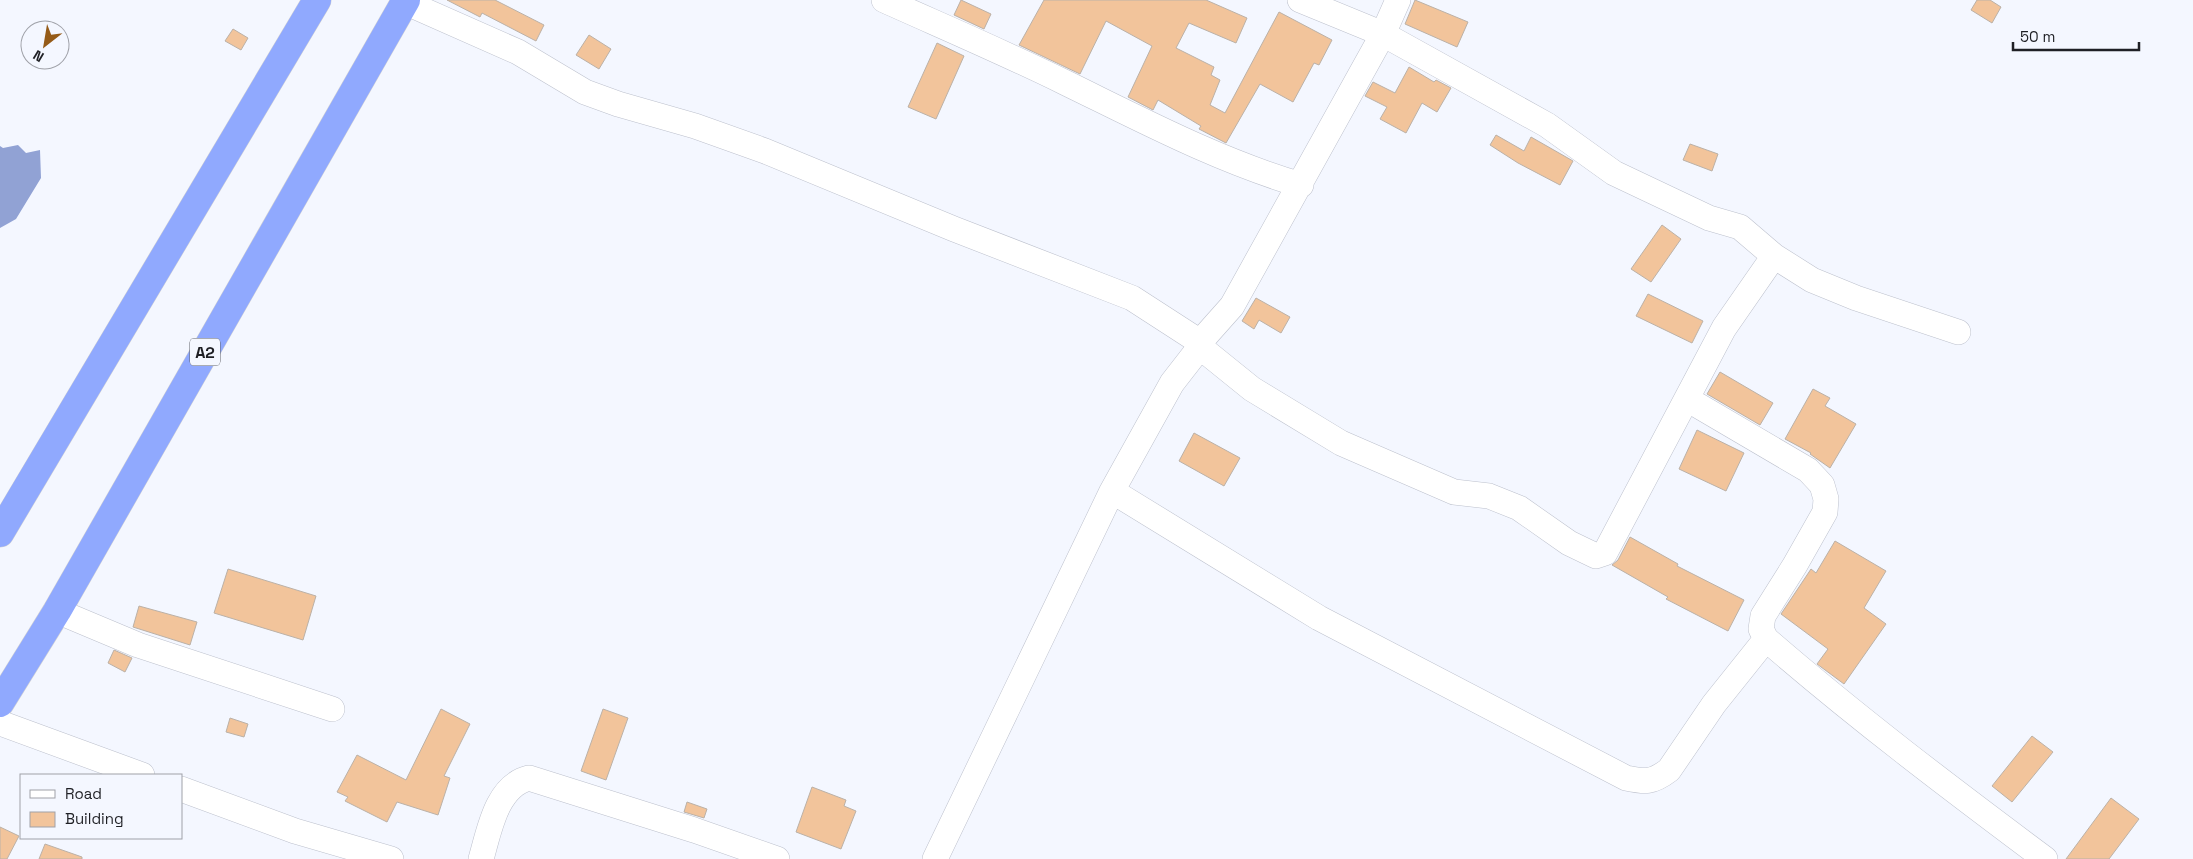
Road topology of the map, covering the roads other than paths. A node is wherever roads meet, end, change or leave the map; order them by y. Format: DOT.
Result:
graph roads {
  1 [pos="317,0"];
  2 [pos="884,0"];
  3 [pos="1300,0"];
  4 [pos="1398,0"];
  5 [pos="406,1"];
  6 [pos="1383,34"];
  7 [pos="1301,185"];
  8 [pos="1774,256"];
  9 [pos="1958,332"];
  10 [pos="1200,345"];
  11 [pos="1687,399"];
  12 [pos="1112,491"];
  13 [pos="0,534"];
  14 [pos="57,611"];
  15 [pos="1766,639"];
  16 [pos="0,703"];
  17 [pos="332,709"];
  18 [pos="0,723"];
  19 [pos="139,774"];
  20 [pos="182,789"];
  21 [pos="391,859"];
  22 [pos="481,859"];
  23 [pos="777,859"];
  24 [pos="935,859"];
  25 [pos="2045,859"];
  1 -- 13 [label="highway"];
  2 -- 7 [label="street"];
  3 -- 6 [label="street"];
  4 -- 6 [label="street"];
  5 -- 10 [label="street"];
  5 -- 14 [label="highway, A2"];
  6 -- 7 [label="street"];
  6 -- 8 [label="street"];
  7 -- 10 [label="street"];
  8 -- 9 [label="street"];
  8 -- 11 [label="street"];
  10 -- 11 [label="street"];
  10 -- 12 [label="street"];
  11 -- 15 [label="street"];
  12 -- 15 [label="street"];
  12 -- 24 [label="street"];
  14 -- 16 [label="highway, A2"];
  14 -- 17 [label="street"];
  15 -- 25 [label="street"];
  18 -- 19 [label="street"];
  20 -- 21 [label="street"];
  22 -- 23 [label="street"];
}
